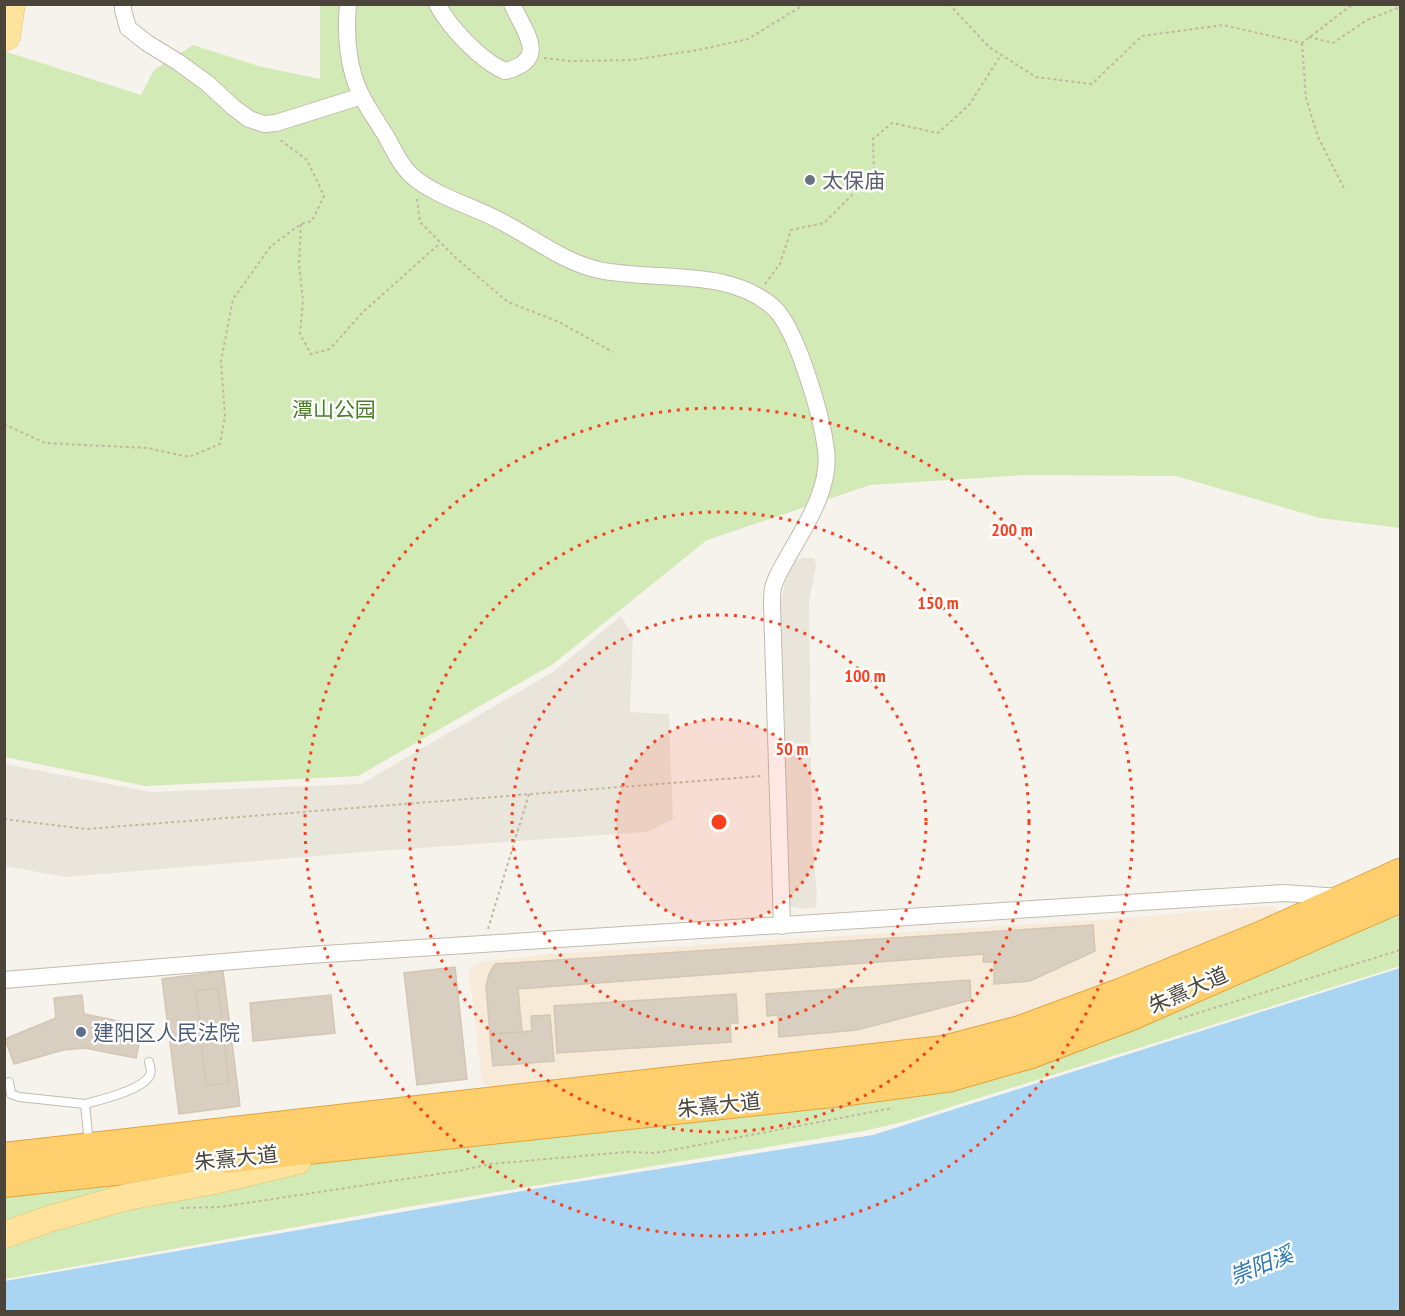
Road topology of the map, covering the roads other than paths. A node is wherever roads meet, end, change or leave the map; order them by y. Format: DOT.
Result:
graph roads {
  1 [pos="12,4"];
  2 [pos="123,4"];
  3 [pos="348,4"];
  4 [pos="437,4"];
  5 [pos="512,4"];
  6 [pos="7,37"];
  7 [pos="362,96"];
  8 [pos="1401,874"];
  9 [pos="1401,896"];
  10 [pos="1347,897"];
  11 [pos="782,926"];
  12 [pos="4,980"];
  13 [pos="149,1062"];
  14 [pos="9,1082"];
  15 [pos="85,1104"];
  16 [pos="379,1142"];
  17 [pos="89,1148"];
  18 [pos="4,1158"];
  19 [pos="4,1182"];
  20 [pos="4,1235"];
  1 -- 6 [label="main road"];
  2 -- 7 [label="street"];
  3 -- 7 [label="street"];
  4 -- 5 [label="street"];
  7 -- 11 [label="street"];
  8 -- 10 [label="highway, 朱熹大道"];
  9 -- 10 [label="street"];
  9 -- 16 [label="highway, 朱熹大道"];
  10 -- 11 [label="street"];
  10 -- 17 [label="highway, 朱熹大道"];
  11 -- 12 [label="street"];
  13 -- 15 [label="lane"];
  14 -- 15 [label="lane"];
  15 -- 17 [label="lane"];
  16 -- 19 [label="highway, 朱熹大道"];
  16 -- 20 [label="main road, bridge"];
  17 -- 18 [label="highway, 朱熹大道"];
}
